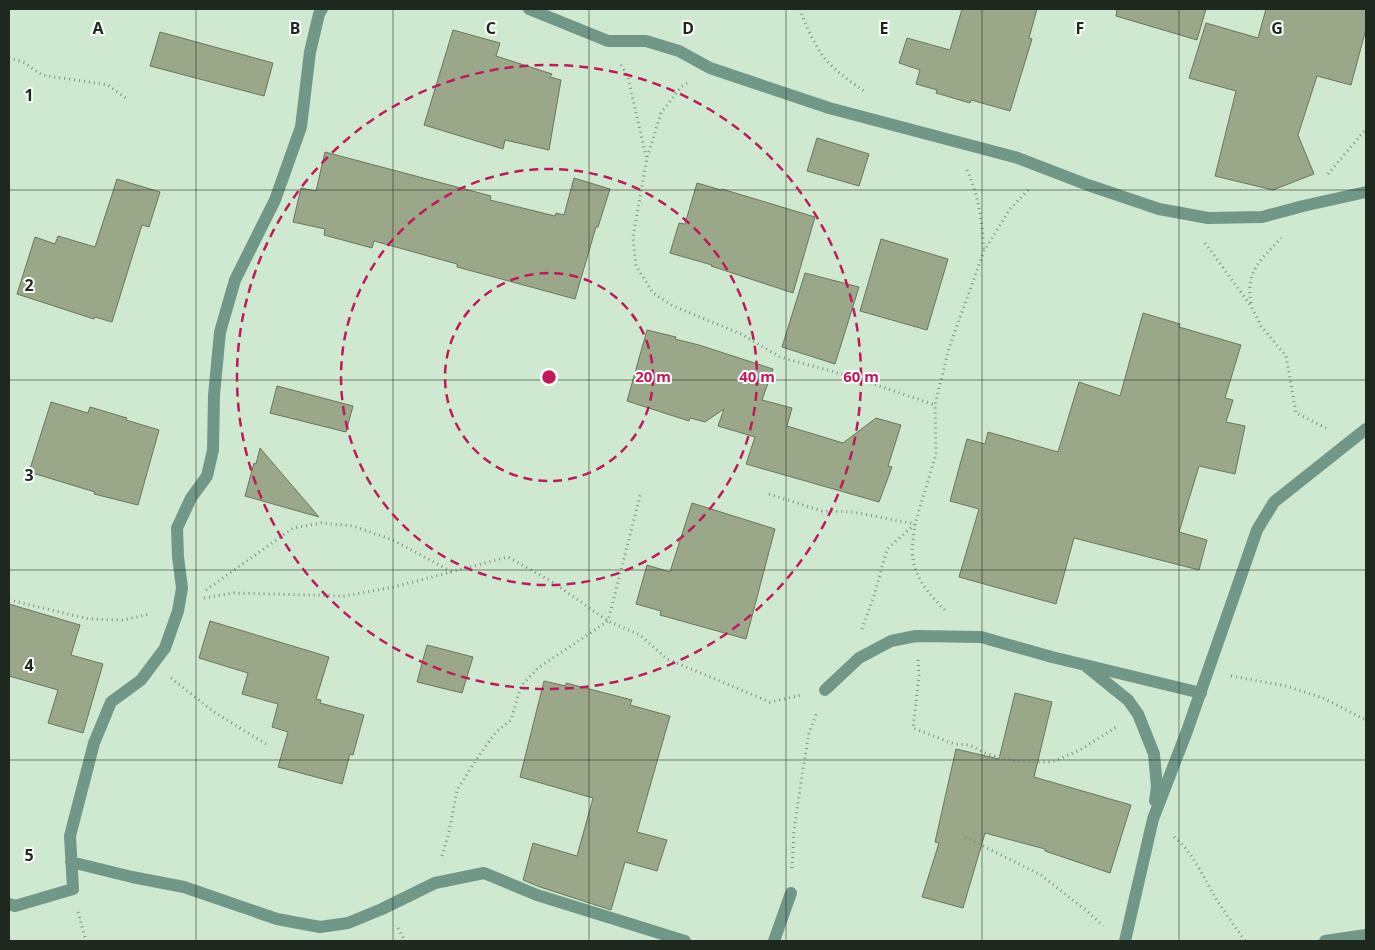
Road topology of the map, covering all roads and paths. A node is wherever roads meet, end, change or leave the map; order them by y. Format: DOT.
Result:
graph roads {
  1 [pos="322,9"];
  2 [pos="529,9"];
  3 [pos="800,9"];
  4 [pos="608,41"];
  5 [pos="9,58"];
  6 [pos="710,68"];
  7 [pos="870,95"];
  8 [pos="127,99"];
  9 [pos="1366,129"];
  10 [pos="943,138"];
  11 [pos="647,158"];
  12 [pos="1018,158"];
  13 [pos="1366,192"];
  14 [pos="1303,206"];
  15 [pos="1178,213"];
  16 [pos="1285,233"];
  17 [pos="984,251"];
  18 [pos="1251,306"];
  19 [pos="935,405"];
  20 [pos="1366,429"];
  21 [pos="1355,437"];
  22 [pos="641,492"];
  23 [pos="769,494"];
  24 [pos="915,524"];
  25 [pos="452,572"];
  26 [pos="9,600"];
  27 [pos="180,602"];
  28 [pos="608,621"];
  29 [pos="860,633"];
  30 [pos="916,636"];
  31 [pos="981,636"];
  32 [pos="153,664"];
  33 [pos="1083,664"];
  34 [pos="1208,671"];
  35 [pos="825,690"];
  36 [pos="1201,694"];
  37 [pos="1138,714"];
  38 [pos="1366,720"];
  39 [pos="266,744"];
  40 [pos="1153,819"];
  41 [pos="965,837"];
  42 [pos="71,862"];
  43 [pos="435,883"];
  44 [pos="791,893"];
  45 [pos="9,904"];
  46 [pos="1107,930"];
  47 [pos="1366,935"];
  48 [pos="685,941"];
  49 [pos="774,941"];
  50 [pos="1125,941"];
  51 [pos="1245,941"];
  52 [pos="1325,941"];
  1 -- 27 [label="street"];
  2 -- 4 [label="street"];
  3 -- 7 [label="path"];
  4 -- 6 [label="street"];
  4 -- 11 [label="path"];
  5 -- 8 [label="path"];
  6 -- 10 [label="street"];
  6 -- 11 [label="path"];
  9 -- 14 [label="path"];
  10 -- 12 [label="street"];
  10 -- 17 [label="path"];
  11 -- 19 [label="path"];
  12 -- 15 [label="street"];
  12 -- 17 [label="path"];
  13 -- 14 [label="street"];
  14 -- 15 [label="street"];
  15 -- 18 [label="path"];
  16 -- 18 [label="path"];
  17 -- 19 [label="path"];
  18 -- 21 [label="path"];
  19 -- 24 [label="path"];
  20 -- 21 [label="street"];
  21 -- 34 [label="street"];
  22 -- 28 [label="path"];
  23 -- 24 [label="path"];
  24 -- 29 [label="path"];
  24 -- 31 [label="path"];
  25 -- 27 [label="path"];
  25 -- 27 [label="path"];
  25 -- 28 [label="path"];
  26 -- 27 [label="path"];
  27 -- 32 [label="street"];
  28 -- 35 [label="path"];
  28 -- 43 [label="path"];
  30 -- 31 [label="street"];
  30 -- 35 [label="street"];
  30 -- 37 [label="path"];
  31 -- 33 [label="street"];
  32 -- 39 [label="path"];
  32 -- 42 [label="street"];
  33 -- 36 [label="street"];
  33 -- 37 [label="street"];
  34 -- 36 [label="street"];
  34 -- 38 [label="path"];
  35 -- 44 [label="path"];
  36 -- 40 [label="street"];
  37 -- 40 [label="street"];
  40 -- 50 [label="street"];
  40 -- 51 [label="path"];
  41 -- 46 [label="path"];
  42 -- 43 [label="street"];
  42 -- 45 [label="street"];
  43 -- 48 [label="street"];
  44 -- 49 [label="street"];
  47 -- 52 [label="street"];
}
